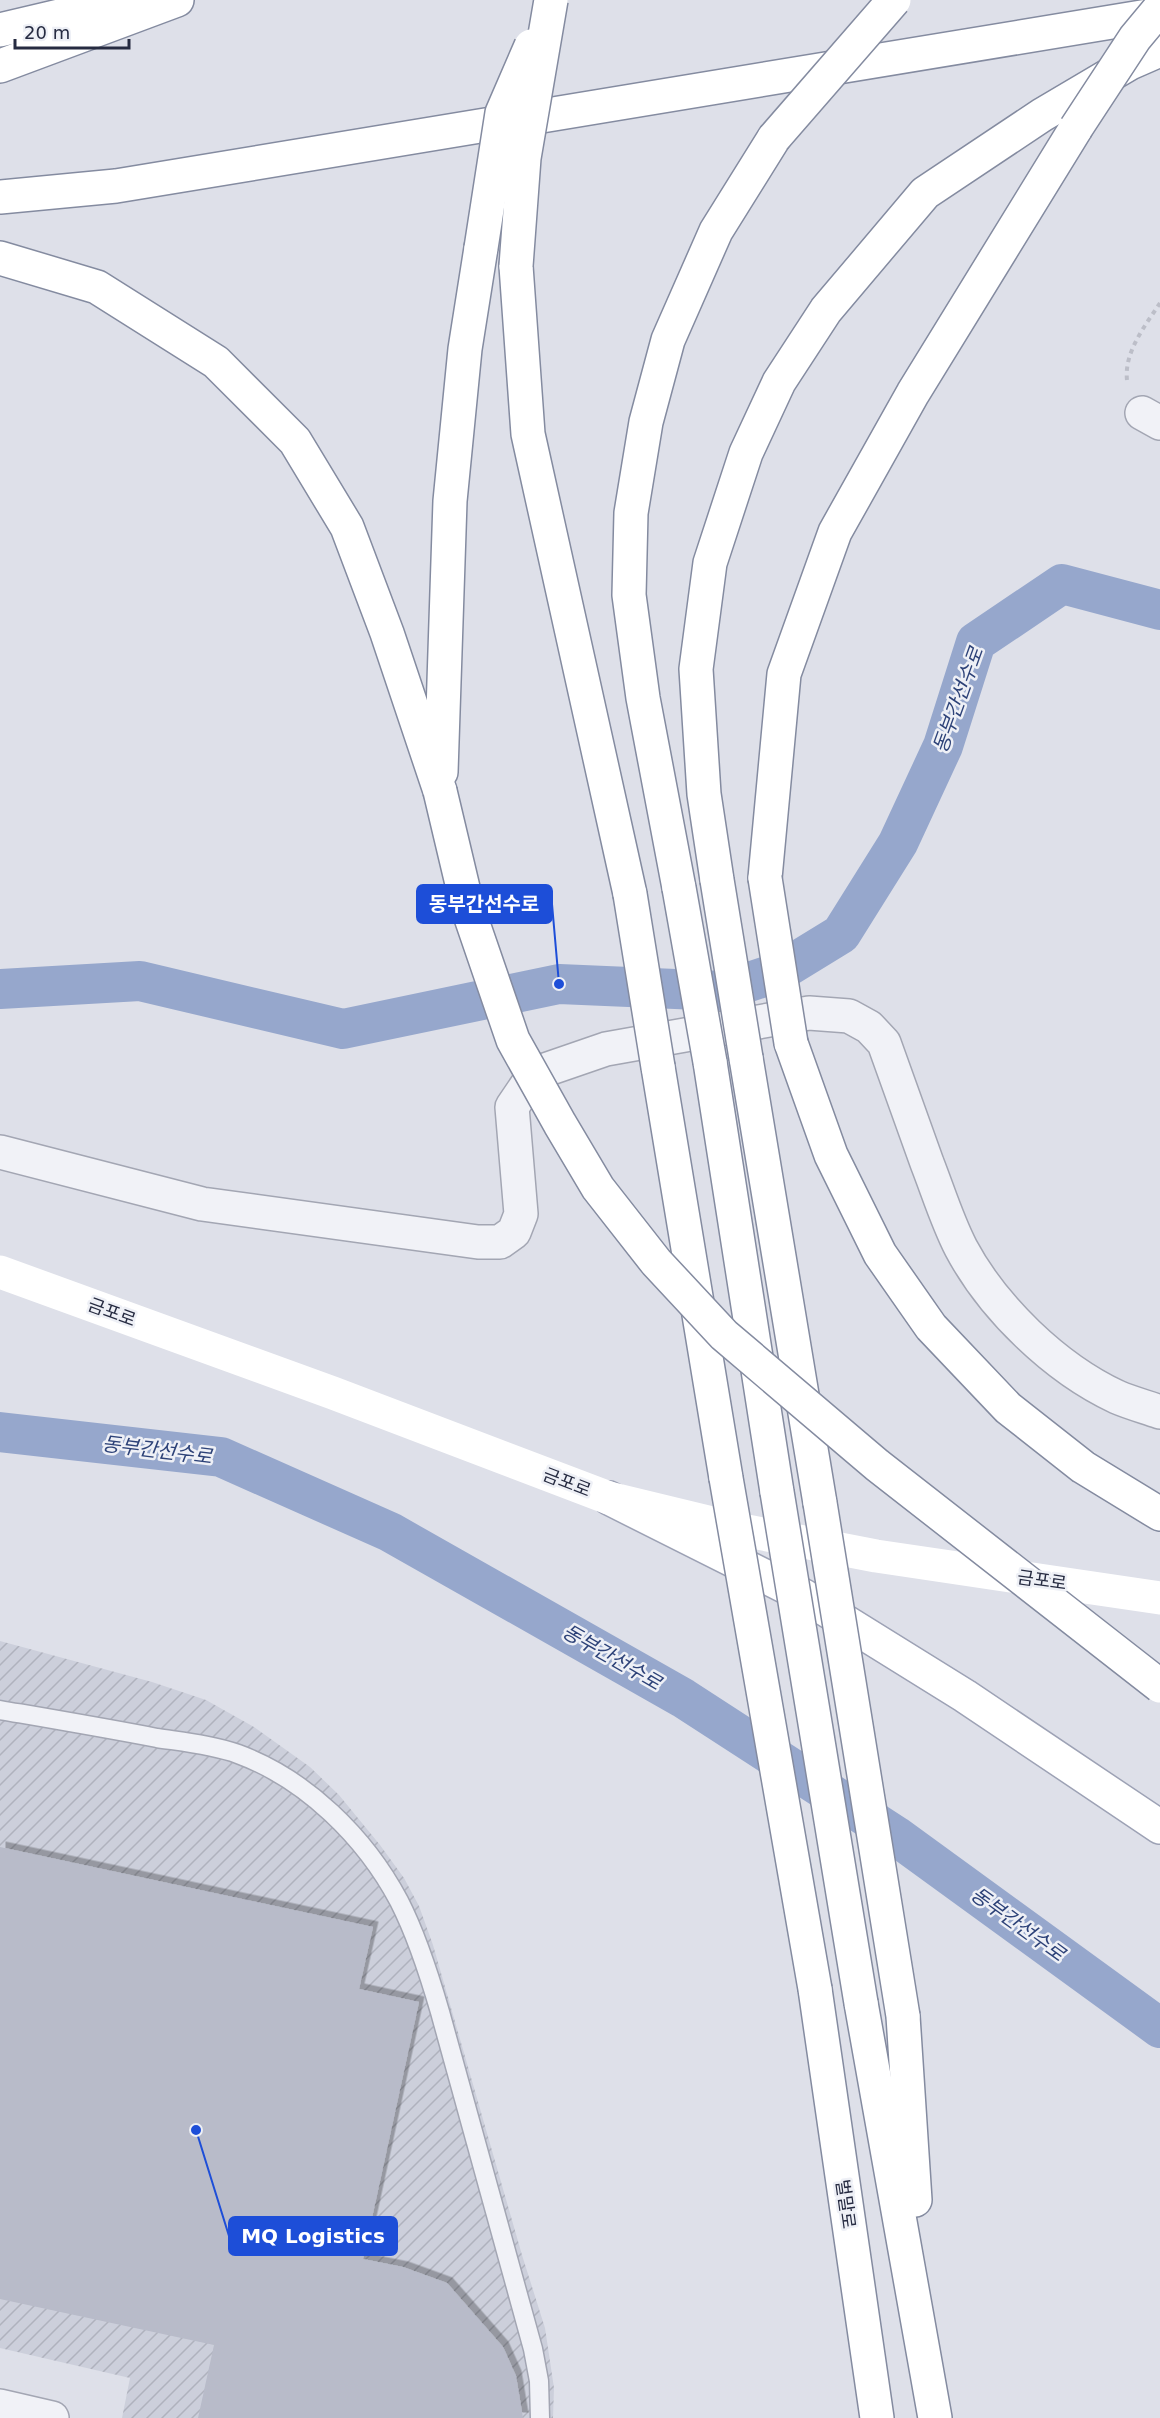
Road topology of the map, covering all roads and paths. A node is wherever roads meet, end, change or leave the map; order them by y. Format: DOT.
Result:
graph roads {
  1 [pos="127,0"];
  2 [pos="177,0"];
  3 [pos="551,0"];
  4 [pos="894,0"];
  5 [pos="1160,8"];
  6 [pos="1160,14"];
  7 [pos="0,30"];
  8 [pos="1160,50"];
  9 [pos="0,66"];
  10 [pos="0,197"];
  11 [pos="0,258"];
  12 [pos="1160,303"];
  13 [pos="1151,418"];
  14 [pos="440,791"];
  15 [pos="0,1152"];
  16 [pos="0,1272"];
  17 [pos="1160,1412"];
  18 [pos="609,1498"];
  19 [pos="1160,1514"];
  20 [pos="1160,1599"];
  21 [pos="1160,1686"];
  22 [pos="0,1710"];
  23 [pos="1160,1827"];
  24 [pos="925,2358"];
  25 [pos="0,2406"];
  26 [pos="52,2418"];
  27 [pos="540,2418"];
  28 [pos="877,2418"];
  29 [pos="935,2418"];
  1 -- 7 [label="main road"];
  2 -- 9 [label="main road"];
  3 -- 14 [label="main road, bridge"];
  3 -- 28 [label="main road, 벌말로, bridge"];
  4 -- 24 [label="main road, bridge"];
  5 -- 19 [label="main road, bridge"];
  6 -- 10 [label="main road"];
  8 -- 24 [label="main road, bridge"];
  11 -- 14 [label="main road"];
  12 -- 13 [label="path"];
  14 -- 21 [label="main road, bridge"];
  15 -- 17 [label="street"];
  16 -- 18 [label="main road, 금포로"];
  18 -- 20 [label="main road, 금포로"];
  18 -- 23 [label="main road"];
  22 -- 27 [label="lane"];
  24 -- 29 [label="main road"];
  25 -- 26 [label="street"];
}
